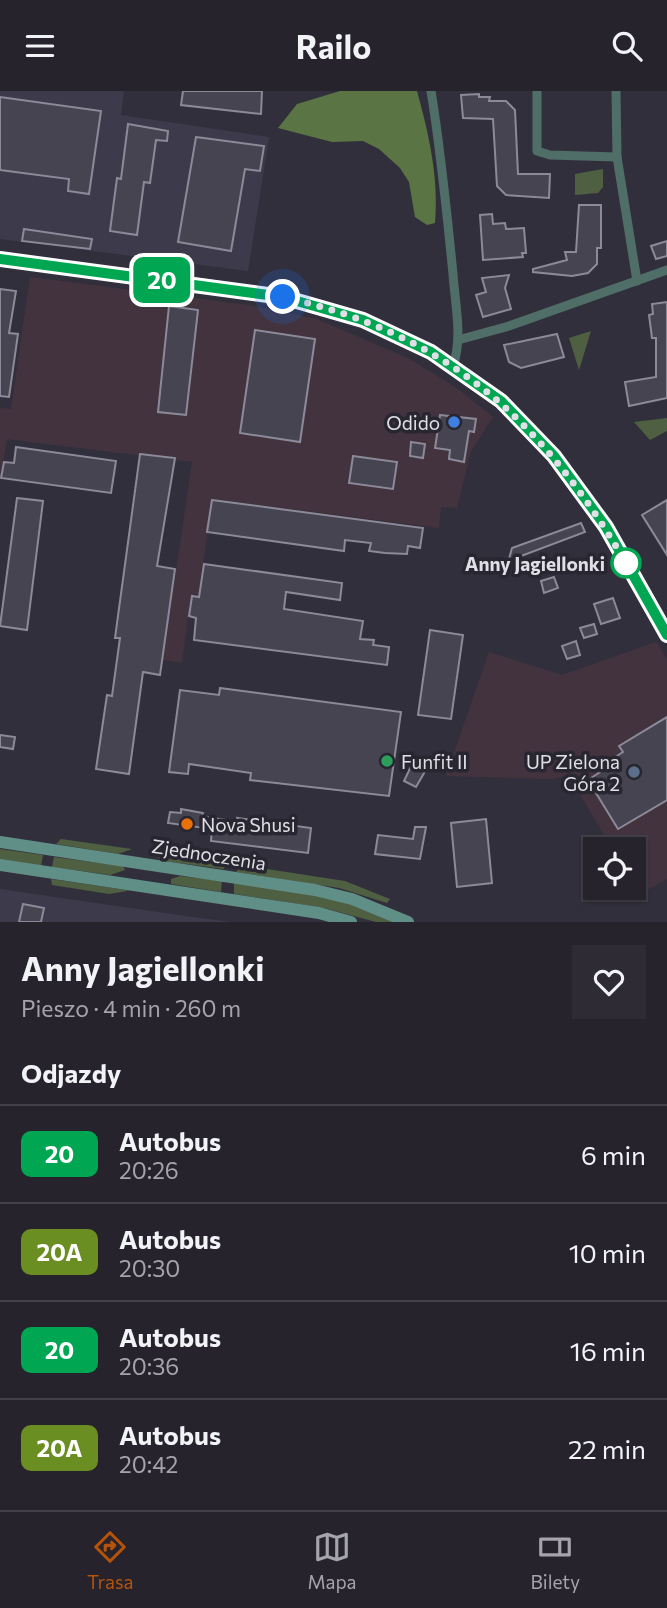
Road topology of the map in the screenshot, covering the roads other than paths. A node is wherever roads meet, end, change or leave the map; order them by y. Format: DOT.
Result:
graph roads {
  1 [pos="431,91"];
  2 [pos="537,91"];
  3 [pos="616,91"];
  4 [pos="617,157"];
  5 [pos="0,259"];
  6 [pos="667,270"];
  7 [pos="637,281"];
  8 [pos="458,340"];
  9 [pos="453,366"];
  10 [pos="667,635"];
  11 [pos="0,842"];
  12 [pos="0,865"];
  13 [pos="351,922"];
  14 [pos="408,922"];
  1 -- 8 [label="street"];
  2 -- 4 [label="street"];
  3 -- 4 [label="street"];
  4 -- 7 [label="street"];
  5 -- 9 [label="street"];
  6 -- 7 [label="street"];
  7 -- 8 [label="street"];
  8 -- 9 [label="street"];
  9 -- 10 [label="street"];
  11 -- 14 [label="main road, Zjednoczenia"];
  12 -- 13 [label="main road"];
}
